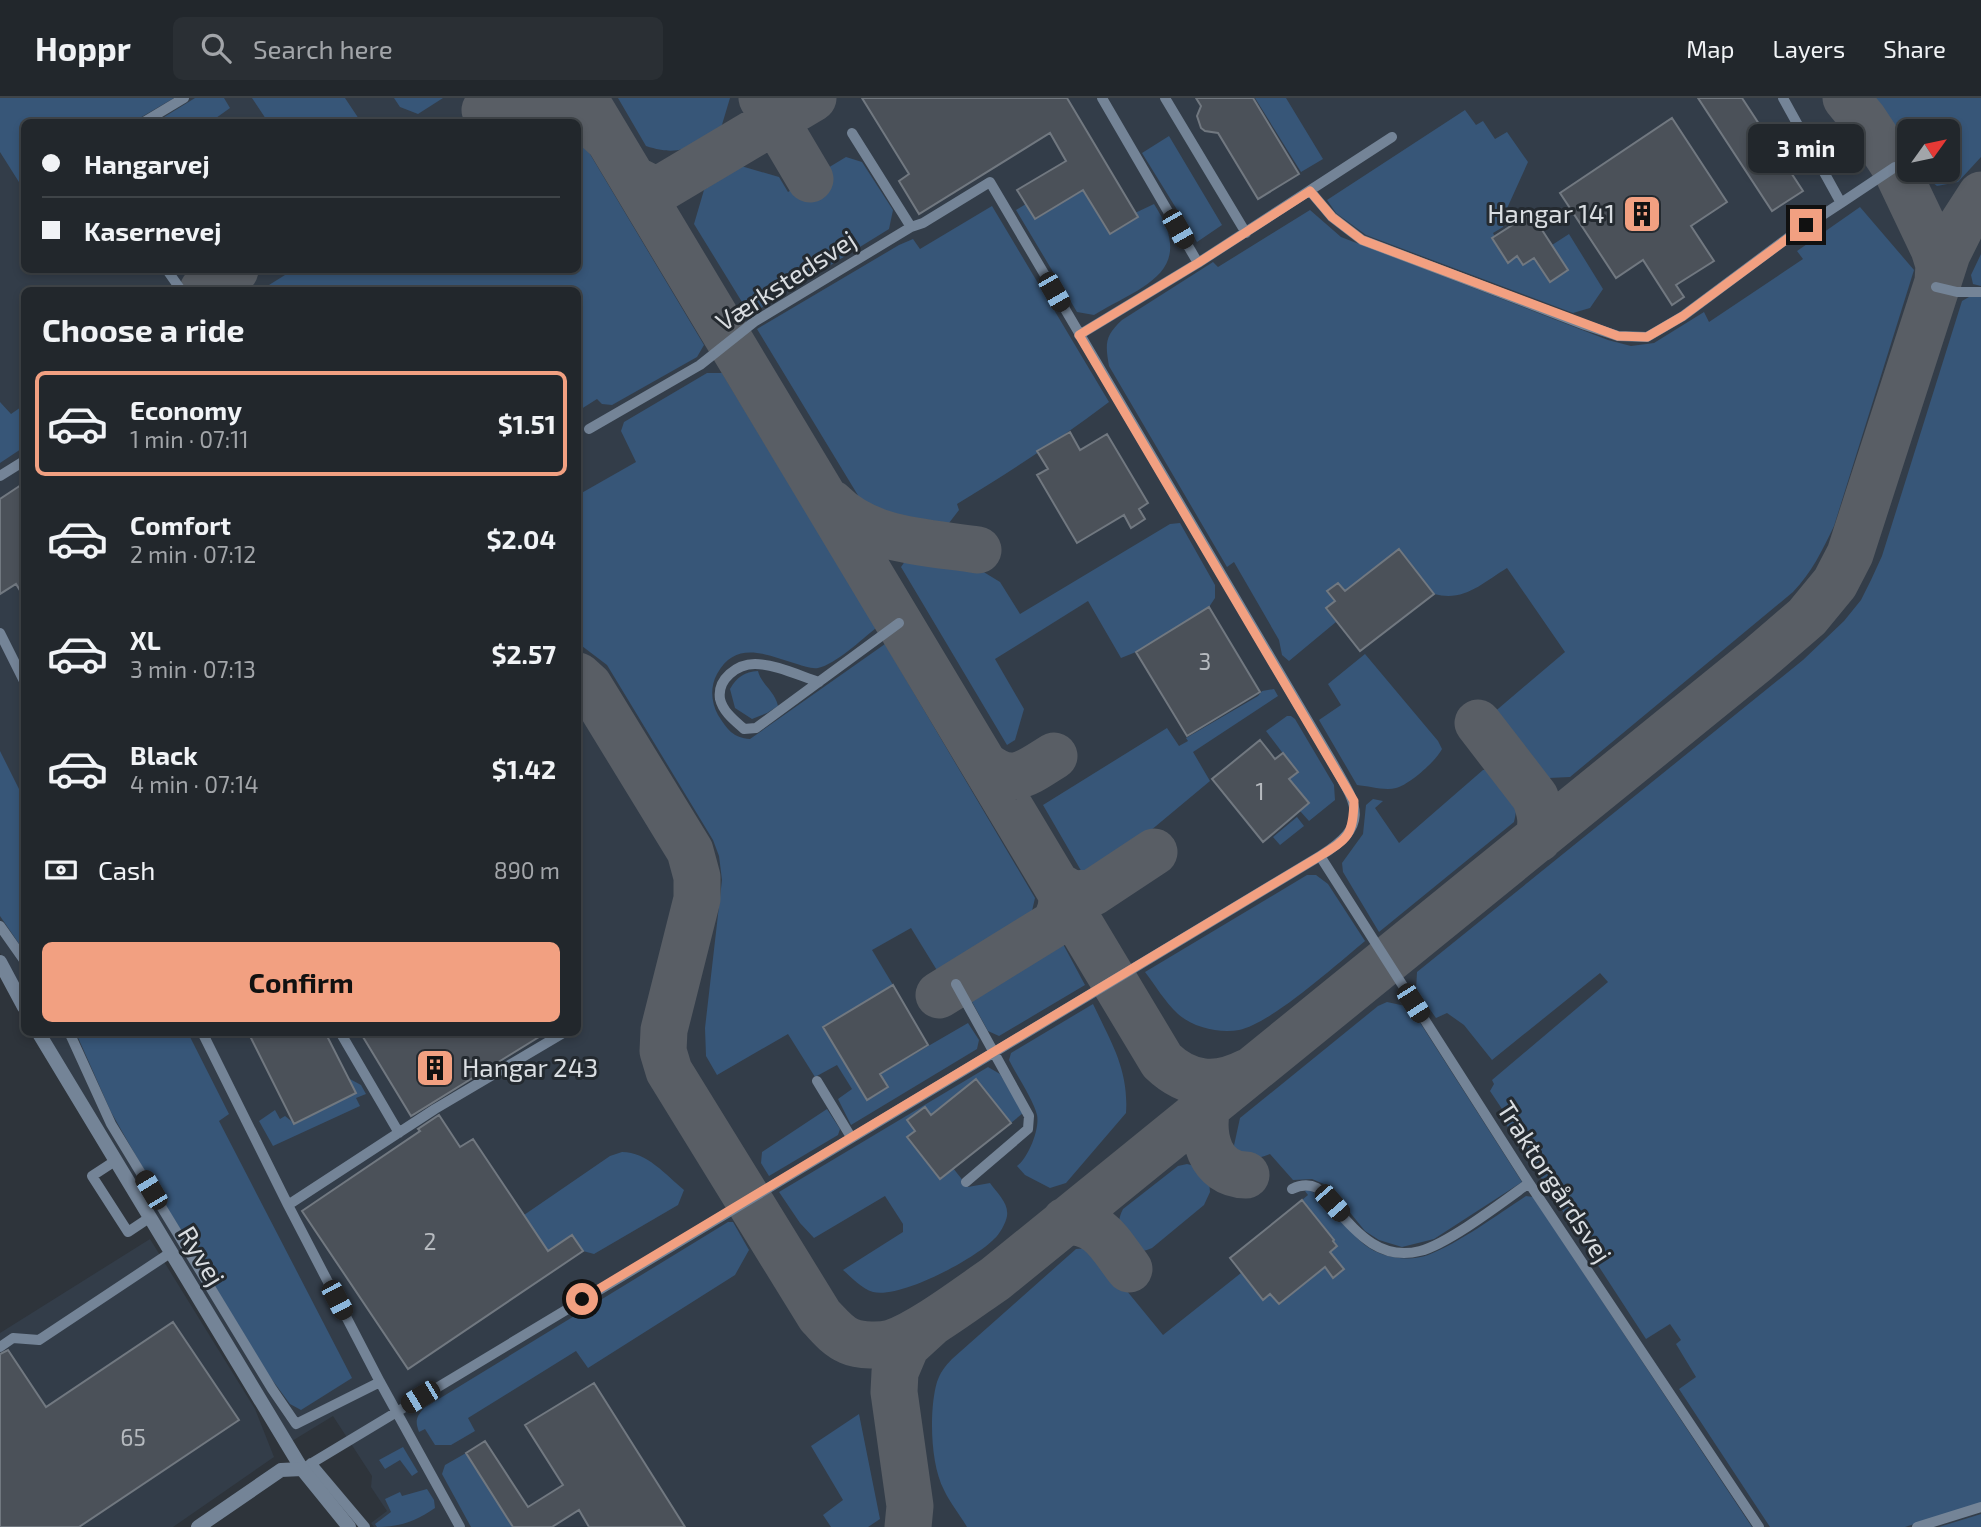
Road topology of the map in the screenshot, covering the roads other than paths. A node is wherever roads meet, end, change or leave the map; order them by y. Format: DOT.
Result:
graph roads {
  1 [pos="184,98"];
  2 [pos="1102,98"];
  3 [pos="1165,98"];
  4 [pos="1783,98"];
  5 [pos="149,119"];
  6 [pos="852,133"];
  7 [pos="1392,137"];
  8 [pos="1895,167"];
  9 [pos="1310,191"];
  10 [pos="1841,203"];
  11 [pos="911,227"];
  12 [pos="1246,233"];
  13 [pos="1198,263"];
  14 [pos="1937,287"];
  15 [pos="1981,292"];
  16 [pos="1079,335"];
  17 [pos="589,429"];
  18 [pos="21,463"];
  19 [pos="0,476"];
  20 [pos="899,623"];
  21 [pos="0,633"];
  22 [pos="21,675"];
  23 [pos="819,682"];
  24 [pos="1320,856"];
  25 [pos="0,926"];
  26 [pos="21,956"];
  27 [pos="0,962"];
  28 [pos="956,984"];
  29 [pos="21,1001"];
  30 [pos="40,1036"];
  31 [pos="71,1036"];
  32 [pos="204,1036"];
  33 [pos="342,1036"];
  34 [pos="558,1036"];
  35 [pos="995,1051"];
  36 [pos="817,1081"];
  37 [pos="399,1133"];
  38 [pos="851,1137"];
  39 [pos="115,1161"];
  40 [pos="966,1182"];
  41 [pos="1529,1183"];
  42 [pos="1292,1189"];
  43 [pos="288,1205"];
  44 [pos="149,1218"];
  45 [pos="170,1253"];
  46 [pos="0,1347"];
  47 [pos="380,1382"];
  48 [pos="397,1411"];
  49 [pos="306,1466"];
  50 [pos="1981,1507"];
  51 [pos="198,1527"];
  52 [pos="349,1527"];
  53 [pos="365,1527"];
  54 [pos="460,1527"];
  55 [pos="1759,1527"];
  56 [pos="1917,1527"];
  1 -- 5 [label="lane"];
  2 -- 13 [label="lane"];
  3 -- 12 [label="lane"];
  4 -- 10 [label="lane"];
  6 -- 11 [label="lane"];
  7 -- 9 [label="lane"];
  8 -- 10 [label="lane"];
  9 -- 10 [label="lane"];
  9 -- 12 [label="lane"];
  11 -- 16 [label="lane, Værkstedsvej"];
  11 -- 17 [label="lane, Værkstedsvej"];
  12 -- 13 [label="lane"];
  13 -- 16 [label="lane"];
  14 -- 15 [label="lane"];
  16 -- 24 [label="lane"];
  18 -- 19 [label="lane"];
  20 -- 23 [label="lane"];
  21 -- 22 [label="lane"];
  23 -- 23 [label="lane"];
  24 -- 35 [label="lane"];
  24 -- 41 [label="lane, Traktorgårdsvej"];
  25 -- 26 [label="lane"];
  27 -- 29 [label="street"];
  28 -- 35 [label="lane"];
  30 -- 39 [label="street, Ryvej"];
  31 -- 47 [label="lane"];
  32 -- 43 [label="lane"];
  33 -- 37 [label="lane"];
  34 -- 37 [label="lane"];
  35 -- 38 [label="lane"];
  35 -- 40 [label="lane"];
  36 -- 38 [label="lane"];
  37 -- 43 [label="lane"];
  38 -- 48 [label="lane"];
  39 -- 44 [label="street, Ryvej"];
  39 -- 44 [label="lane"];
  41 -- 42 [label="lane"];
  41 -- 55 [label="lane, Traktorgårdsvej"];
  43 -- 47 [label="lane"];
  44 -- 45 [label="street, Ryvej"];
  45 -- 46 [label="lane"];
  45 -- 49 [label="street, Ryvej"];
  47 -- 48 [label="lane"];
  48 -- 49 [label="lane"];
  48 -- 54 [label="lane"];
  49 -- 51 [label="street"];
  49 -- 52 [label="street, Ryvej"];
  49 -- 53 [label="lane"];
  50 -- 56 [label="lane"];
}
